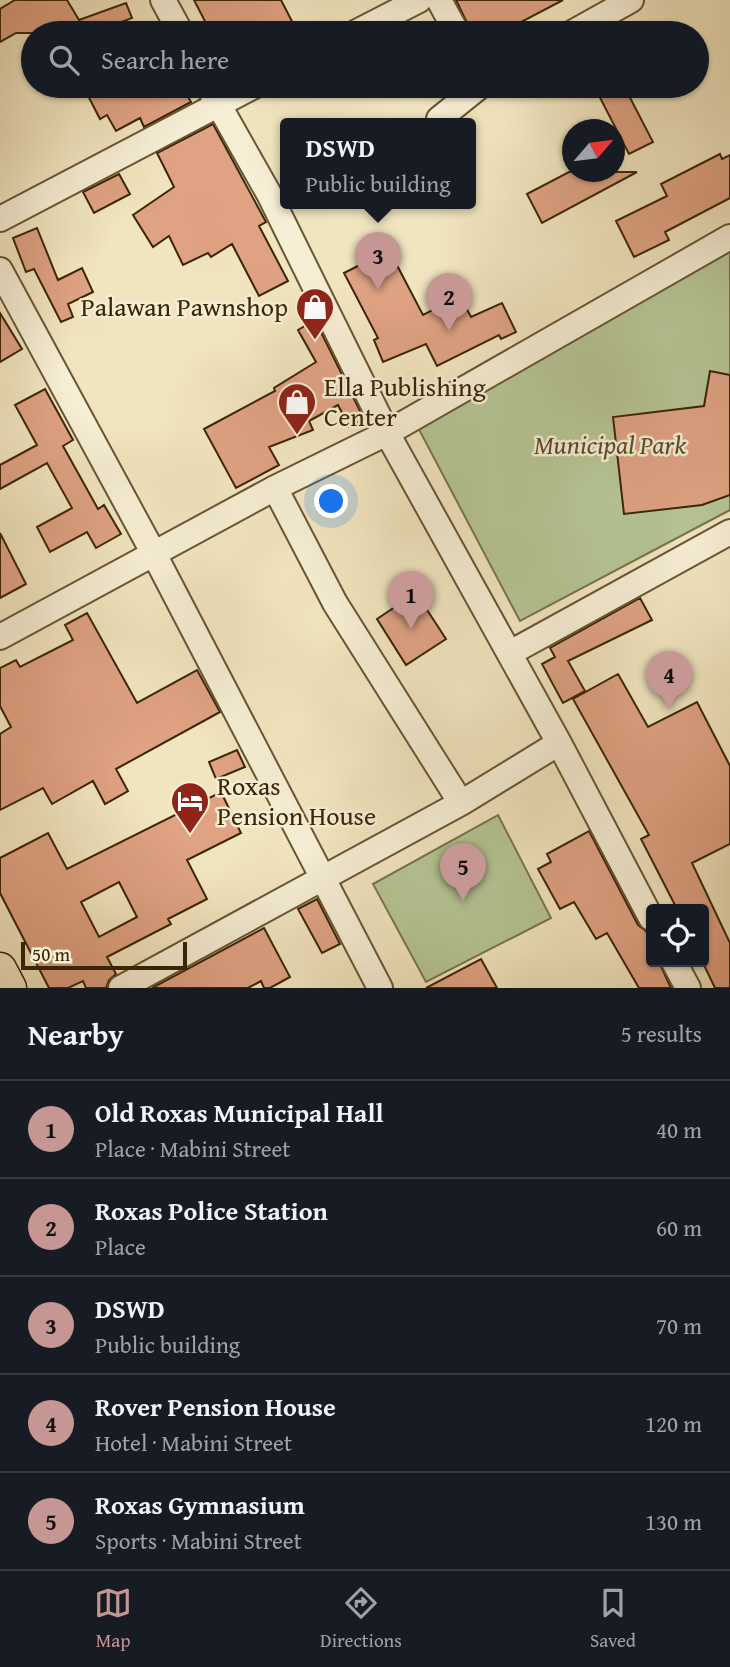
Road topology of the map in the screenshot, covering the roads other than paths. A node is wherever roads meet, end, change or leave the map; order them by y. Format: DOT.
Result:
graph roads {
  1 [pos="163,0"];
  2 [pos="419,0"];
  3 [pos="439,0"];
  4 [pos="631,0"];
  5 [pos="174,21"];
  6 [pos="378,21"];
  7 [pos="450,21"];
  8 [pos="593,21"];
  9 [pos="208,98"];
  10 [pos="215,98"];
  11 [pos="465,98"];
  12 [pos="440,118"];
  13 [pos="277,190"];
  14 [pos="286,209"];
  15 [pos="0,219"];
  16 [pos="730,237"];
  17 [pos="0,271"];
  18 [pos="387,433"];
  19 [pos="275,488"];
  20 [pos="730,532"];
  21 [pos="154,554"];
  22 [pos="0,637"];
  23 [pos="510,653"];
  24 [pos="559,743"];
  25 [pos="461,803"];
  26 [pos="324,878"];
  27 [pos="646,908"];
  28 [pos="677,967"];
  29 [pos="0,969"];
  30 [pos="10,988"];
  31 [pos="121,988"];
  32 [pos="380,988"];
  33 [pos="688,988"];
  1 -- 5 [label="street"];
  2 -- 6 [label="street"];
  3 -- 7 [label="street"];
  4 -- 8 [label="street"];
  9 -- 15 [label="street"];
  10 -- 13 [label="street"];
  11 -- 12 [label="street"];
  14 -- 18 [label="street"];
  16 -- 18 [label="street"];
  17 -- 21 [label="street"];
  18 -- 19 [label="street"];
  18 -- 23 [label="street"];
  19 -- 21 [label="street"];
  19 -- 25 [label="street"];
  20 -- 23 [label="street"];
  21 -- 22 [label="street"];
  21 -- 26 [label="street"];
  23 -- 24 [label="street"];
  24 -- 25 [label="street"];
  24 -- 27 [label="street"];
  25 -- 26 [label="street"];
  26 -- 31 [label="street"];
  26 -- 32 [label="street"];
  28 -- 33 [label="street"];
  29 -- 30 [label="main road"];
}
